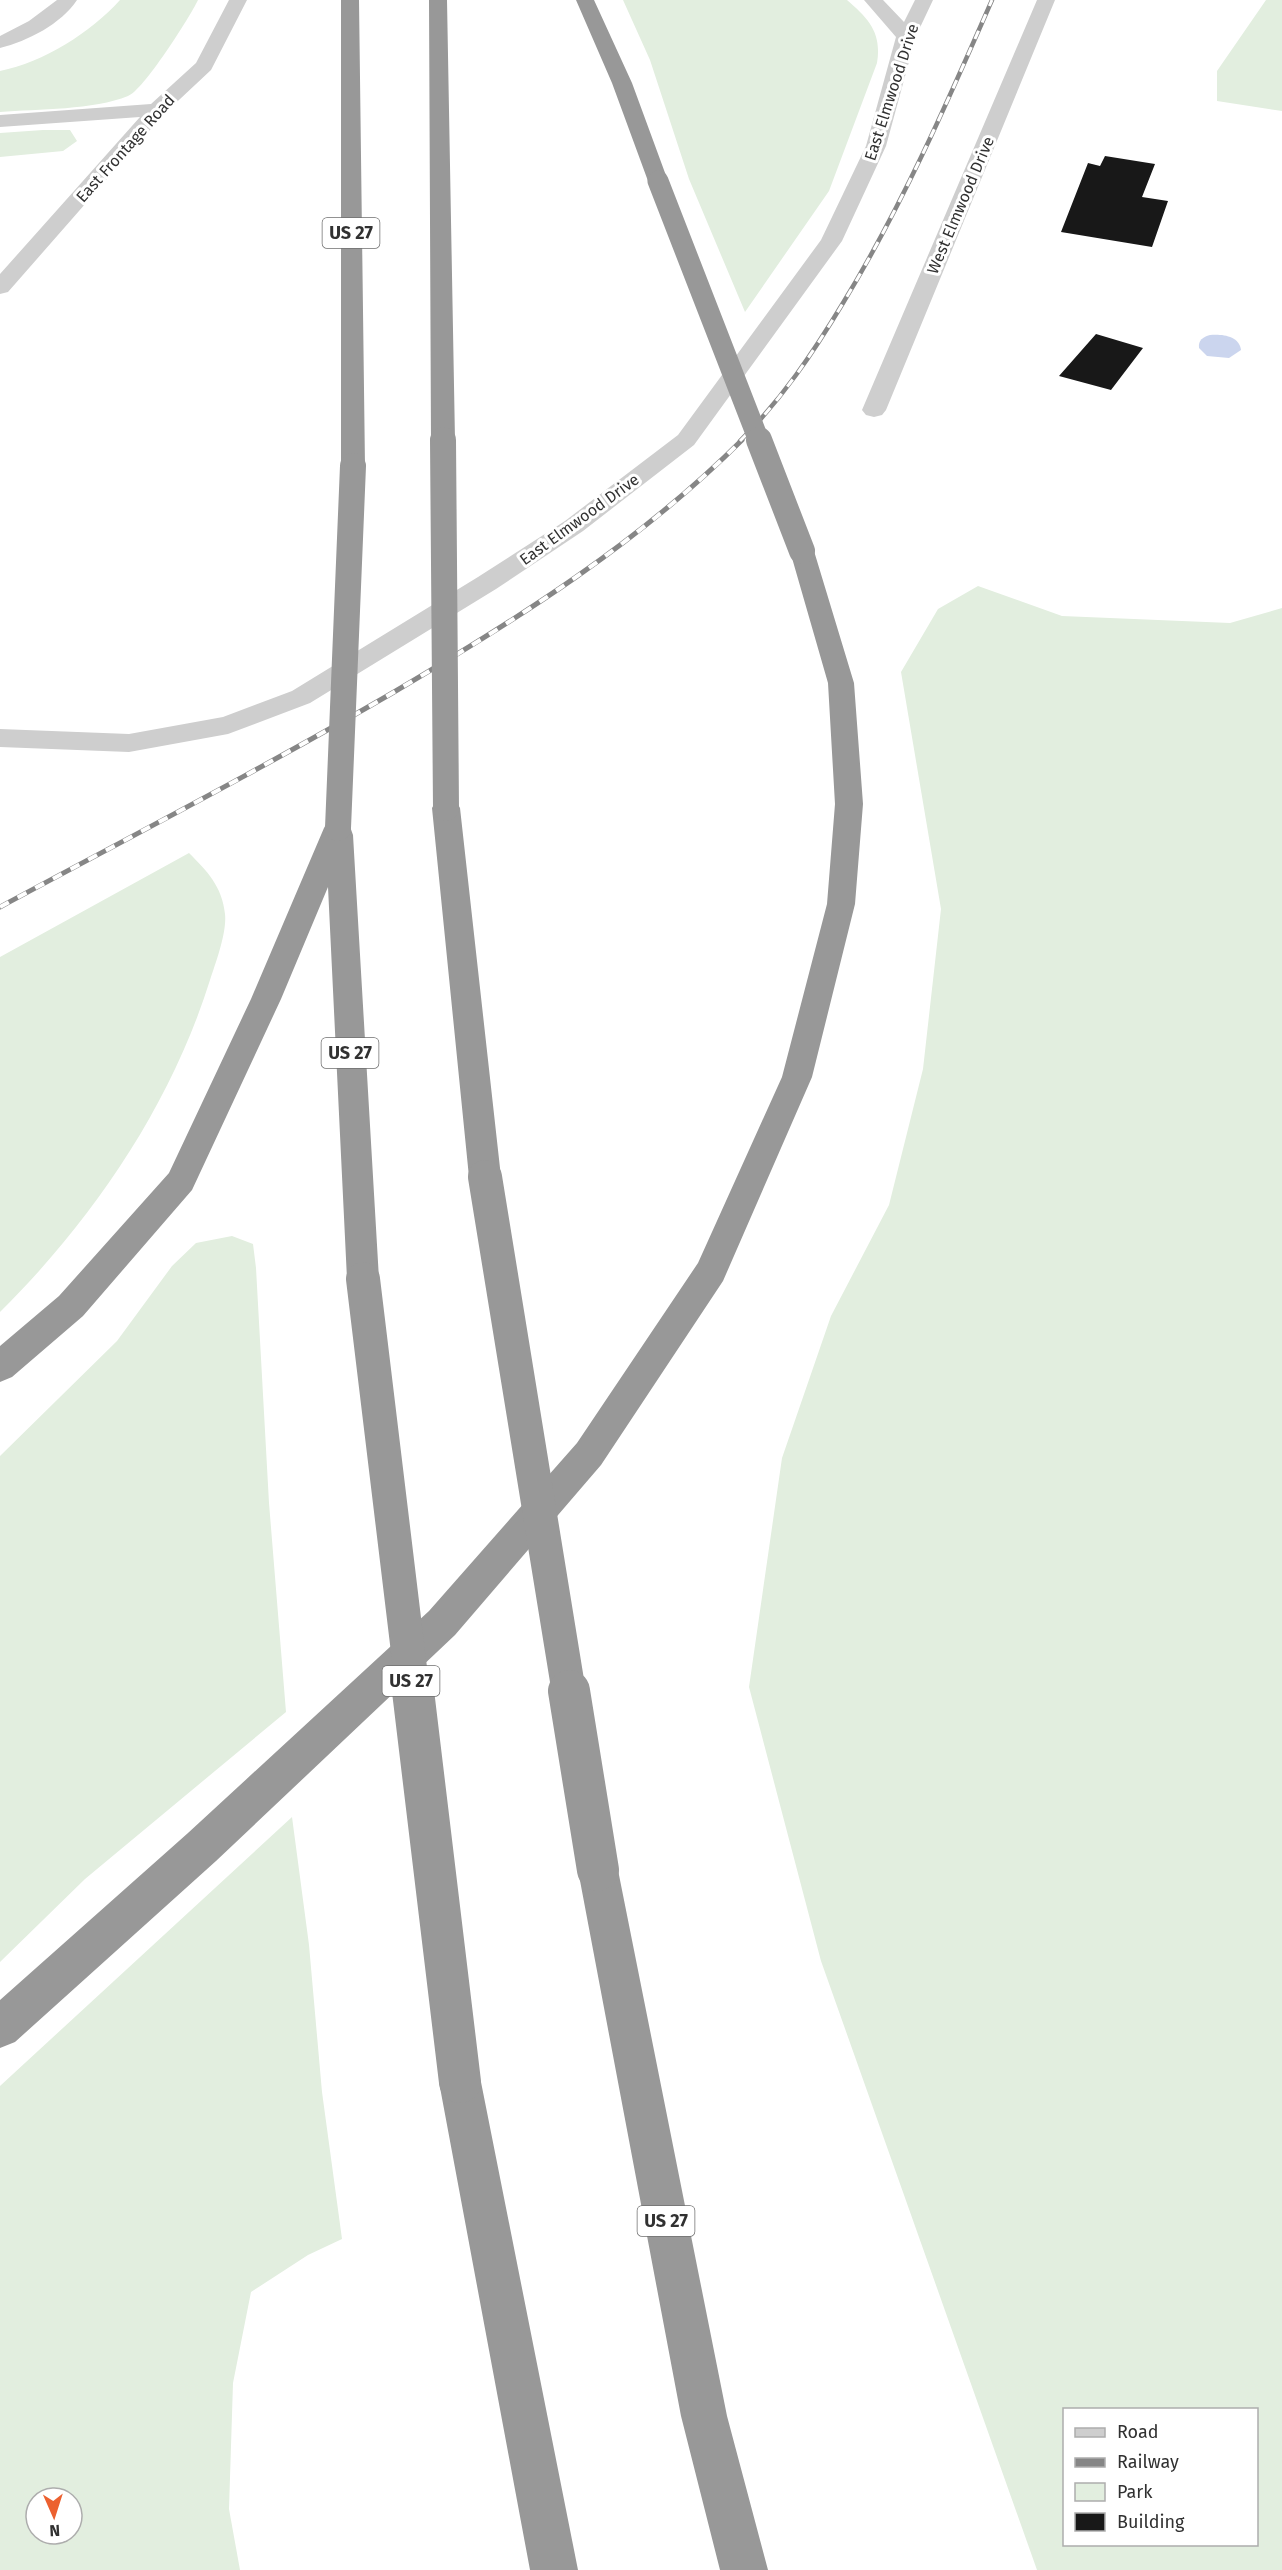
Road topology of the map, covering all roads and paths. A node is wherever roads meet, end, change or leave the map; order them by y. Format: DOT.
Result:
graph roads {
  1 [pos="68,0"];
  2 [pos="238,0"];
  3 [pos="350,0"];
  4 [pos="438,0"];
  5 [pos="585,0"];
  6 [pos="873,0"];
  7 [pos="924,0"];
  8 [pos="1046,0"];
  9 [pos="906,36"];
  10 [pos="0,42"];
  11 [pos="157,110"];
  12 [pos="0,121"];
  13 [pos="0,287"];
  14 [pos="873,410"];
  15 [pos="0,738"];
  16 [pos="338,828"];
  17 [pos="0,1367"];
  18 [pos="0,2027"];
  19 [pos="554,2570"];
  20 [pos="744,2570"];
  1 -- 10 [label="street"];
  2 -- 11 [label="street, East Frontage Road"];
  3 -- 16 [label="highway, US 27, bridge"];
  4 -- 20 [label="highway, US 27, bridge"];
  5 -- 18 [label="highway, bridge"];
  6 -- 9 [label="street"];
  7 -- 9 [label="street, East Elmwood Drive"];
  8 -- 14 [label="street, West Elmwood Drive"];
  9 -- 15 [label="street, East Elmwood Drive"];
  11 -- 12 [label="street"];
  11 -- 13 [label="street, East Frontage Road"];
  16 -- 17 [label="highway"];
  16 -- 19 [label="highway, US 27, bridge"];
}
